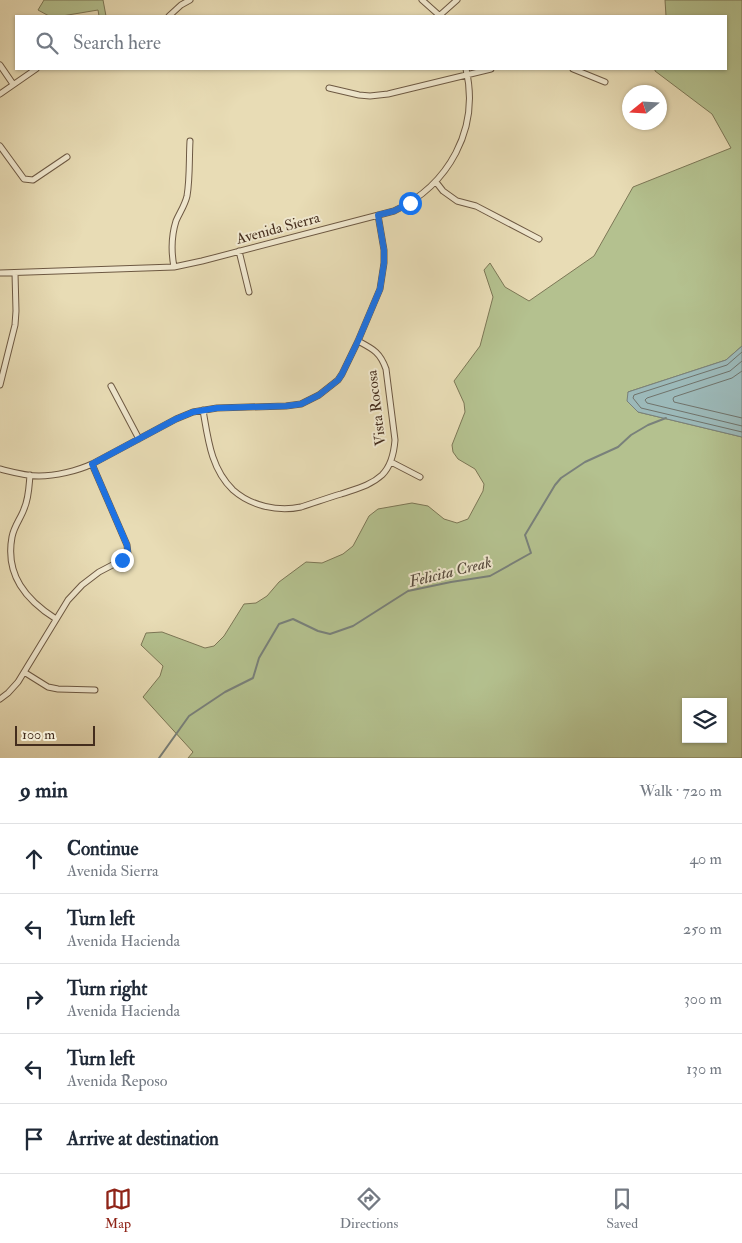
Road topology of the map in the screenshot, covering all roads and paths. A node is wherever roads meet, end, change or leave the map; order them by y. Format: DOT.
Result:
graph roads {
  1 [pos="190,0"];
  2 [pos="422,0"];
  3 [pos="457,0"];
  4 [pos="169,15"];
  5 [pos="439,15"];
  6 [pos="441,15"];
  7 [pos="0,65"];
  8 [pos="34,70"];
  9 [pos="478,70"];
  10 [pos="575,70"];
  11 [pos="466,71"];
  12 [pos="604,82"];
  13 [pos="13,84"];
  14 [pos="329,88"];
  15 [pos="0,94"];
  16 [pos="190,141"];
  17 [pos="0,146"];
  18 [pos="67,158"];
  19 [pos="436,182"];
  20 [pos="378,215"];
  21 [pos="538,239"];
  22 [pos="238,251"];
  23 [pos="174,267"];
  24 [pos="15,273"];
  25 [pos="0,274"];
  26 [pos="249,292"];
  27 [pos="358,341"];
  28 [pos="0,385"];
  29 [pos="111,386"];
  30 [pos="203,410"];
  31 [pos="139,439"];
  32 [pos="391,462"];
  33 [pos="92,464"];
  34 [pos="0,469"];
  35 [pos="30,475"];
  36 [pos="420,477"];
  37 [pos="56,619"];
  38 [pos="24,672"];
  39 [pos="95,690"];
  40 [pos="0,699"];
  1 -- 4 [label="street"];
  2 -- 5 [label="street"];
  3 -- 6 [label="street"];
  7 -- 13 [label="street"];
  8 -- 13 [label="street"];
  9 -- 11 [label="street"];
  10 -- 12 [label="street"];
  11 -- 14 [label="street"];
  11 -- 19 [label="street, Avenida Sierra"];
  13 -- 15 [label="street"];
  16 -- 23 [label="street"];
  17 -- 18 [label="street"];
  19 -- 20 [label="street, Avenida Sierra"];
  19 -- 21 [label="street"];
  20 -- 22 [label="street, Avenida Sierra"];
  20 -- 27 [label="street"];
  22 -- 23 [label="street, Avenida Sierra"];
  22 -- 26 [label="street"];
  23 -- 24 [label="street, Avenida Sierra"];
  24 -- 25 [label="street, Avenida Sierra"];
  24 -- 28 [label="street"];
  27 -- 30 [label="street"];
  27 -- 32 [label="street, Vista Rocosa"];
  29 -- 31 [label="street"];
  30 -- 31 [label="street"];
  30 -- 32 [label="street, Vista Rocosa"];
  31 -- 33 [label="street"];
  32 -- 36 [label="street"];
  33 -- 35 [label="street"];
  33 -- 37 [label="street"];
  34 -- 35 [label="street"];
  35 -- 37 [label="street"];
  37 -- 38 [label="street"];
  38 -- 39 [label="street"];
  38 -- 40 [label="street"];
}
